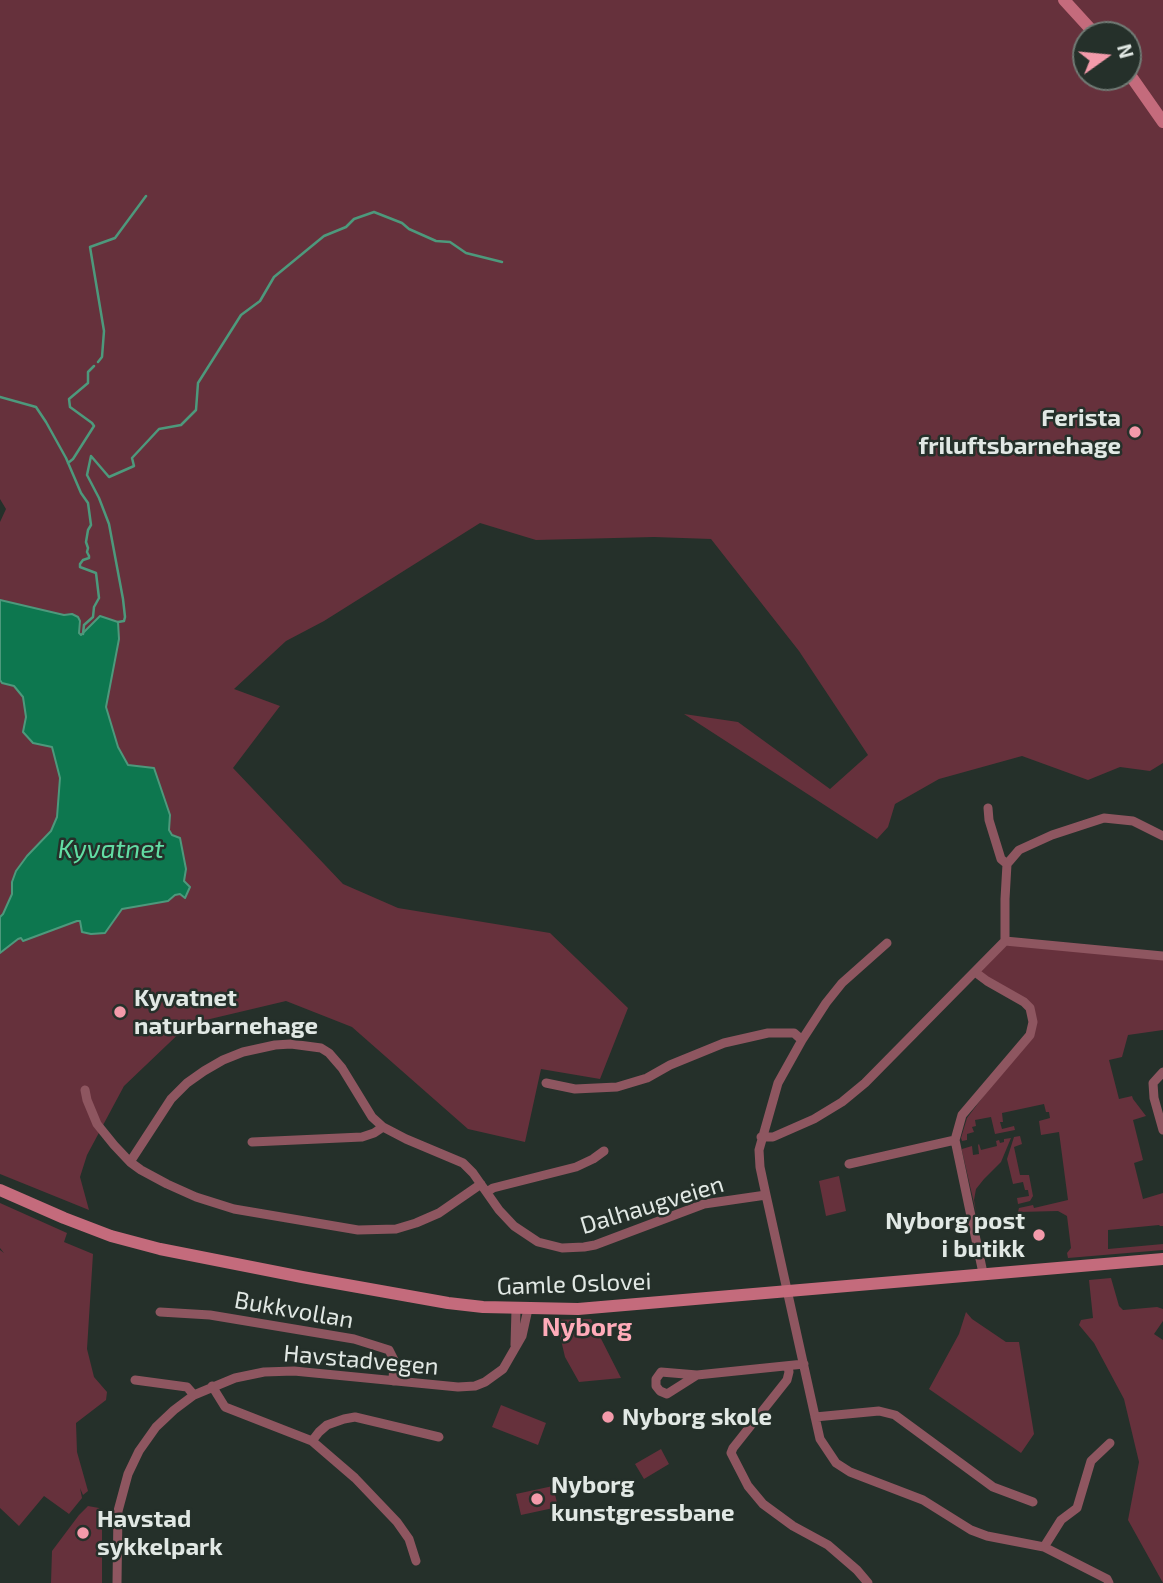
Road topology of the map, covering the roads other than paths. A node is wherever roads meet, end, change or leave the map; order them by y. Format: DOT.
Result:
graph roads {
  1 [pos="1064,0"];
  2 [pos="1083,21"];
  3 [pos="1141,91"];
  4 [pos="1163,122"];
  5 [pos="988,807"];
  6 [pos="1163,836"];
  7 [pos="1007,864"];
  8 [pos="1005,941"];
  9 [pos="887,943"];
  10 [pos="1163,956"];
  11 [pos="975,972"];
  12 [pos="802,1040"];
  13 [pos="1163,1072"];
  14 [pos="546,1083"];
  15 [pos="85,1090"];
  16 [pos="383,1127"];
  17 [pos="1163,1130"];
  18 [pos="761,1137"];
  19 [pos="956,1139"];
  20 [pos="252,1142"];
  21 [pos="604,1151"];
  22 [pos="130,1162"];
  23 [pos="849,1164"];
  24 [pos="484,1188"];
  25 [pos="0,1190"];
  26 [pos="766,1195"];
  27 [pos="1163,1259"];
  28 [pos="983,1273"];
  29 [pos="788,1291"];
  30 [pos="522,1309"];
  31 [pos="160,1312"];
  32 [pos="804,1364"];
  33 [pos="788,1367"];
  34 [pos="697,1375"];
  35 [pos="135,1380"];
  36 [pos="393,1381"];
  37 [pos="212,1386"];
  38 [pos="194,1395"];
  39 [pos="815,1417"];
  40 [pos="439,1437"];
  41 [pos="312,1441"];
  42 [pos="1110,1443"];
  43 [pos="1033,1502"];
  44 [pos="1044,1547"];
  45 [pos="416,1561"];
  46 [pos="117,1583"];
  47 [pos="868,1583"];
  48 [pos="1109,1583"];
  1 -- 2 [label="street"];
  3 -- 4 [label="street"];
  5 -- 7 [label="street"];
  6 -- 7 [label="street"];
  7 -- 8 [label="street"];
  8 -- 10 [label="street"];
  8 -- 11 [label="street"];
  9 -- 12 [label="street"];
  11 -- 18 [label="street"];
  11 -- 19 [label="street"];
  12 -- 14 [label="street"];
  12 -- 18 [label="street"];
  13 -- 17 [label="street"];
  15 -- 22 [label="street"];
  16 -- 20 [label="street"];
  16 -- 22 [label="street, Dalhaugveien"];
  16 -- 24 [label="street, Dalhaugveien"];
  18 -- 26 [label="street"];
  19 -- 23 [label="street"];
  19 -- 28 [label="street"];
  21 -- 24 [label="street"];
  22 -- 24 [label="street"];
  24 -- 26 [label="street, Dalhaugveien"];
  25 -- 30 [label="street, Gamle Oslovei"];
  26 -- 29 [label="street"];
  27 -- 28 [label="street, Gamle Oslovei"];
  28 -- 29 [label="street, Gamle Oslovei"];
  29 -- 30 [label="street, Gamle Oslovei"];
  29 -- 32 [label="street"];
  30 -- 36 [label="street, Havstadvegen"];
  31 -- 36 [label="street, Bukkvollan"];
  32 -- 33 [label="street"];
  32 -- 39 [label="street"];
  33 -- 34 [label="street"];
  33 -- 47 [label="street"];
  35 -- 38 [label="street"];
  36 -- 37 [label="street, Havstadvegen"];
  37 -- 38 [label="street, Havstadvegen"];
  37 -- 41 [label="street"];
  38 -- 46 [label="street, Havstadvegen"];
  39 -- 43 [label="street"];
  39 -- 44 [label="street"];
  40 -- 41 [label="street"];
  41 -- 45 [label="street"];
  42 -- 44 [label="street"];
  44 -- 48 [label="street"];
}
